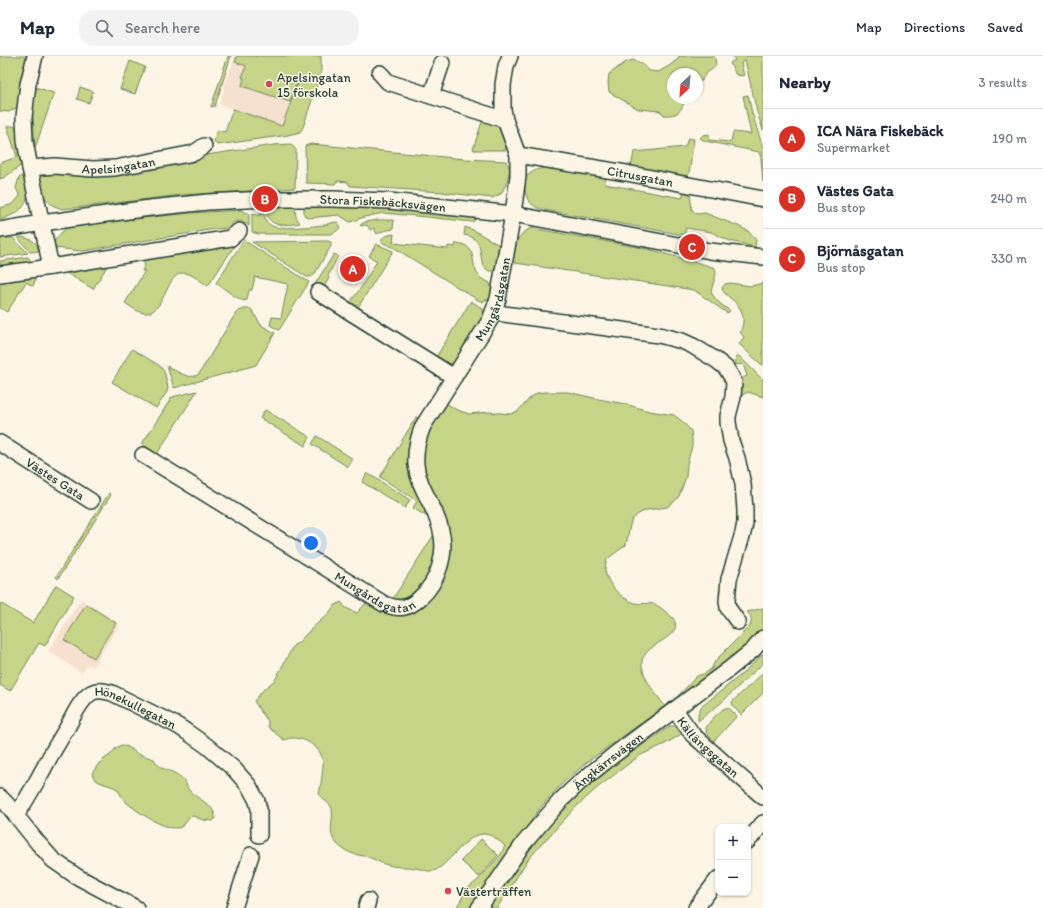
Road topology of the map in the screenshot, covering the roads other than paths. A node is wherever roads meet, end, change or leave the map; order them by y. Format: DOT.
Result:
graph roads {
  1 [pos="35,56"];
  2 [pos="510,56"];
  3 [pos="442,63"];
  4 [pos="380,73"];
  5 [pos="431,96"];
  6 [pos="505,120"];
  7 [pos="204,146"];
  8 [pos="518,155"];
  9 [pos="30,168"];
  10 [pos="763,199"];
  11 [pos="513,214"];
  12 [pos="42,223"];
  13 [pos="0,230"];
  14 [pos="239,231"];
  15 [pos="763,257"];
  16 [pos="51,267"];
  17 [pos="0,274"];
  18 [pos="318,292"];
  19 [pos="494,311"];
  20 [pos="454,377"];
  21 [pos="0,443"];
  22 [pos="143,455"];
  23 [pos="92,501"];
  24 [pos="738,622"];
  25 [pos="763,638"];
  26 [pos="674,710"];
  27 [pos="0,797"];
  28 [pos="763,797"];
  29 [pos="16,816"];
  30 [pos="763,822"];
  31 [pos="259,835"];
  32 [pos="751,837"];
  33 [pos="251,855"];
  34 [pos="715,884"];
  35 [pos="136,908"];
  36 [pos="234,908"];
  37 [pos="479,908"];
  38 [pos="696,908"];
  1 -- 9 [label="street"];
  2 -- 6 [label="street"];
  3 -- 5 [label="street"];
  4 -- 5 [label="street"];
  5 -- 6 [label="street"];
  6 -- 8 [label="street"];
  7 -- 9 [label="street, Apelsingatan"];
  8 -- 10 [label="street, Citrusgatan"];
  8 -- 11 [label="street, Mungårdsgatan"];
  9 -- 12 [label="street"];
  11 -- 12 [label="street, Stora Fiskebäcksvägen"];
  11 -- 15 [label="street, Stora Fiskebäcksvägen"];
  11 -- 19 [label="street, Mungårdsgatan"];
  12 -- 13 [label="street, Stora Fiskebäcksvägen"];
  12 -- 16 [label="street"];
  14 -- 16 [label="street"];
  16 -- 17 [label="street"];
  18 -- 20 [label="street"];
  19 -- 20 [label="street, Mungårdsgatan"];
  19 -- 24 [label="street"];
  20 -- 22 [label="street, Mungårdsgatan"];
  21 -- 23 [label="street, Västes Gata"];
  25 -- 26 [label="street, Ängkärrsvägen"];
  26 -- 28 [label="street, Källängsgatan"];
  26 -- 37 [label="street, Ängkärrsvägen"];
  27 -- 29 [label="street"];
  29 -- 31 [label="street, Hönekullegatan"];
  29 -- 35 [label="street"];
  30 -- 32 [label="street"];
  33 -- 36 [label="street"];
  34 -- 38 [label="street"];
}
